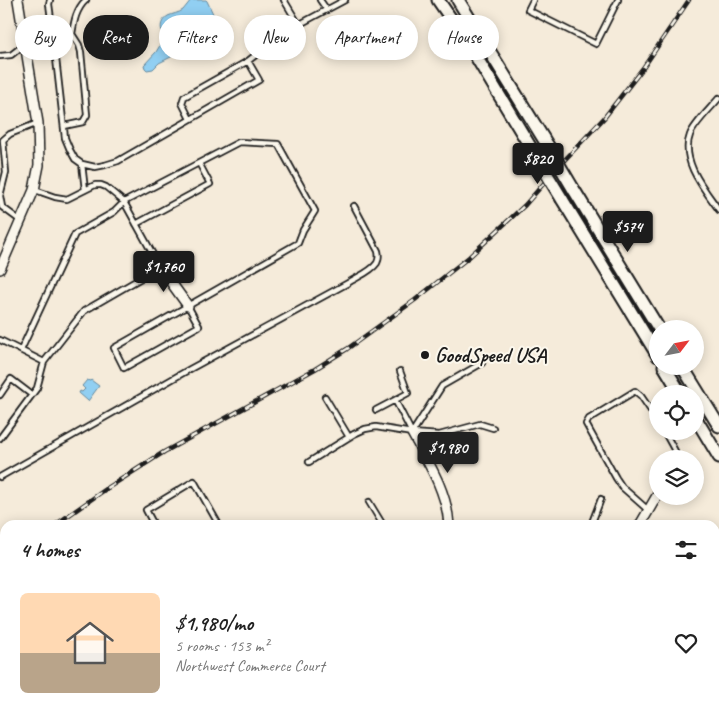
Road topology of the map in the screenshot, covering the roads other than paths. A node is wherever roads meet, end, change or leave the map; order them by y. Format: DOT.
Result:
graph roads {
  1 [pos="18,0"];
  2 [pos="50,0"];
  3 [pos="86,0"];
  4 [pos="284,0"];
  5 [pos="320,0"];
  6 [pos="345,0"];
  7 [pos="438,0"];
  8 [pos="458,0"];
  9 [pos="533,0"];
  10 [pos="618,0"];
  11 [pos="326,10"];
  12 [pos="20,15"];
  13 [pos="50,15"];
  14 [pos="292,15"];
  15 [pos="306,21"];
  16 [pos="73,30"];
  17 [pos="73,36"];
  18 [pos="15,52"];
  19 [pos="0,56"];
  20 [pos="28,60"];
  21 [pos="56,60"];
  22 [pos="248,61"];
  23 [pos="719,98"];
  24 [pos="190,119"];
  25 [pos="38,123"];
  26 [pos="64,126"];
  27 [pos="199,163"];
  28 [pos="82,164"];
  29 [pos="34,190"];
  30 [pos="85,190"];
  31 [pos="124,202"];
  32 [pos="354,206"];
  33 [pos="1,208"];
  34 [pos="719,210"];
  35 [pos="21,221"];
  36 [pos="136,224"];
  37 [pos="160,267"];
  38 [pos="0,269"];
  39 [pos="188,306"];
  40 [pos="653,320"];
  41 [pos="0,340"];
  42 [pos="649,341"];
  43 [pos="21,350"];
  44 [pos="44,362"];
  45 [pos="482,363"];
  46 [pos="400,371"];
  47 [pos="688,375"];
  48 [pos="0,395"];
  49 [pos="32,395"];
  50 [pos="325,397"];
  51 [pos="395,400"];
  52 [pos="649,408"];
  53 [pos="376,410"];
  54 [pos="716,421"];
  55 [pos="493,428"];
  56 [pos="704,428"];
  57 [pos="704,432"];
  58 [pos="412,433"];
  59 [pos="349,437"];
  60 [pos="0,438"];
  61 [pos="719,457"];
  62 [pos="309,462"];
  63 [pos="0,476"];
  64 [pos="601,499"];
  65 [pos="369,502"];
  66 [pos="651,505"];
  67 [pos="648,510"];
  68 [pos="151,520"];
  69 [pos="216,520"];
  70 [pos="380,520"];
  71 [pos="448,520"];
  72 [pos="593,520"];
  73 [pos="643,520"];
  1 -- 12 [label="street"];
  2 -- 13 [label="lane"];
  3 -- 16 [label="lane"];
  4 -- 14 [label="lane"];
  5 -- 11 [label="lane"];
  6 -- 11 [label="lane"];
  7 -- 42 [label="street, bridge"];
  8 -- 40 [label="street, bridge"];
  9 -- 10 [label="lane"];
  11 -- 15 [label="lane"];
  17 -- 26 [label="lane"];
  18 -- 19 [label="lane"];
  20 -- 25 [label="street"];
  21 -- 26 [label="lane"];
  22 -- 24 [label="lane"];
  22 -- 24 [label="lane"];
  23 -- 34 [label="lane"];
  24 -- 28 [label="lane"];
  25 -- 29 [label="street"];
  25 -- 33 [label="lane"];
  26 -- 28 [label="lane"];
  27 -- 31 [label="lane"];
  27 -- 36 [label="lane"];
  27 -- 39 [label="lane"];
  28 -- 30 [label="lane"];
  29 -- 30 [label="lane"];
  29 -- 35 [label="street"];
  30 -- 31 [label="lane"];
  31 -- 36 [label="lane"];
  31 -- 43 [label="lane"];
  32 -- 63 [label="lane"];
  33 -- 35 [label="lane"];
  35 -- 38 [label="street"];
  36 -- 37 [label="lane"];
  37 -- 39 [label="street"];
  37 -- 44 [label="lane"];
  39 -- 39 [label="lane"];
  41 -- 43 [label="lane"];
  43 -- 44 [label="lane"];
  44 -- 49 [label="lane"];
  45 -- 58 [label="lane"];
  46 -- 51 [label="lane"];
  47 -- 54 [label="street"];
  48 -- 49 [label="lane"];
  49 -- 60 [label="lane"];
  50 -- 59 [label="lane"];
  51 -- 53 [label="lane"];
  51 -- 58 [label="lane"];
  52 -- 67 [label="lane"];
  54 -- 56 [label="street"];
  55 -- 58 [label="lane"];
  57 -- 61 [label="street"];
  58 -- 59 [label="lane"];
  58 -- 71 [label="street"];
  59 -- 62 [label="lane"];
  64 -- 72 [label="lane"];
  65 -- 70 [label="lane"];
  66 -- 67 [label="street"];
  67 -- 73 [label="street"];
  68 -- 69 [label="lane"];
}
